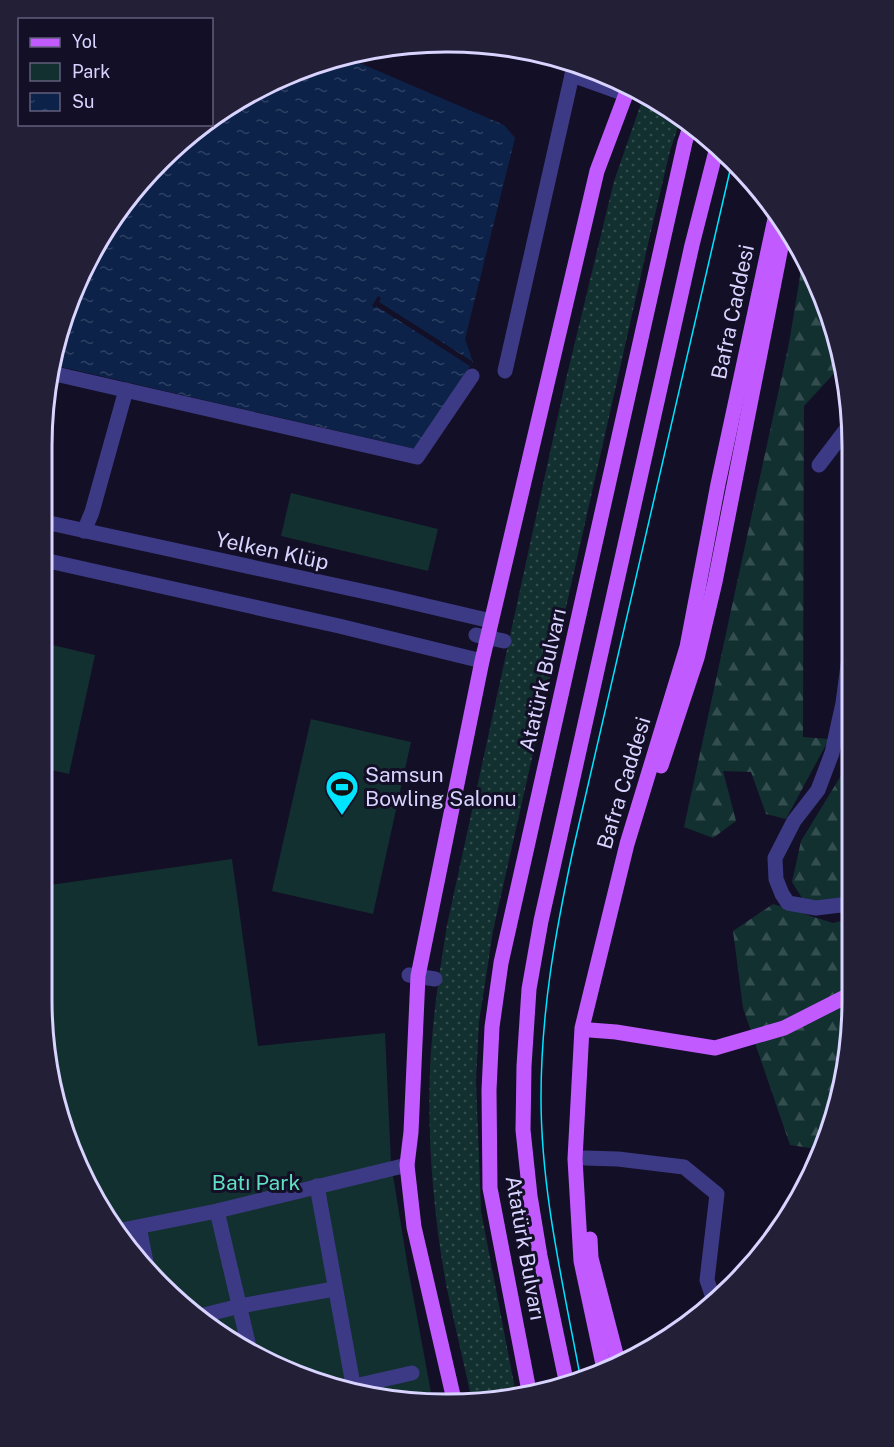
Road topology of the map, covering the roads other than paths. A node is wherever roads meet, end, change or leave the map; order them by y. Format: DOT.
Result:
graph roads {
  1 [pos="573,73"];
  2 [pos="625,95"];
  3 [pos="688,134"];
  4 [pos="714,157"];
  5 [pos="773,226"];
  6 [pos="782,240"];
  7 [pos="505,371"];
  8 [pos="59,375"];
  9 [pos="472,376"];
  10 [pos="126,390"];
  11 [pos="842,435"];
  12 [pos="819,465"];
  13 [pos="52,524"];
  14 [pos="84,531"];
  15 [pos="52,562"];
  16 [pos="491,621"];
  17 [pos="482,636"];
  18 [pos="504,641"];
  19 [pos="482,661"];
  20 [pos="842,708"];
  21 [pos="842,905"];
  22 [pos="413,976"];
  23 [pos="435,979"];
  24 [pos="842,999"];
  25 [pos="590,1030"];
  26 [pos="585,1158"];
  27 [pos="407,1165"];
  28 [pos="316,1186"];
  29 [pos="217,1211"];
  30 [pos="139,1227"];
  31 [pos="126,1229"];
  32 [pos="144,1253"];
  33 [pos="334,1289"];
  34 [pos="711,1293"];
  35 [pos="240,1306"];
  36 [pos="208,1314"];
  37 [pos="248,1340"];
  38 [pos="616,1356"];
  39 [pos="603,1362"];
  40 [pos="412,1373"];
  41 [pos="565,1376"];
  42 [pos="350,1382"];
  43 [pos="362,1385"];
  44 [pos="528,1386"];
  45 [pos="453,1394"];
  1 -- 7 [label="street"];
  2 -- 16 [label="main road"];
  3 -- 44 [label="main road, Atatürk Bulvarı"];
  4 -- 41 [label="main road, Atatürk Bulvarı"];
  5 -- 39 [label="main road, Bafra Caddesi"];
  6 -- 25 [label="main road, Bafra Caddesi"];
  8 -- 10 [label="street"];
  9 -- 10 [label="street"];
  10 -- 14 [label="street"];
  11 -- 12 [label="street"];
  13 -- 14 [label="street, Yelken Klüp"];
  14 -- 16 [label="street, Yelken Klüp"];
  15 -- 19 [label="street"];
  16 -- 17 [label="main road"];
  17 -- 18 [label="street"];
  17 -- 19 [label="main road"];
  19 -- 22 [label="main road"];
  20 -- 21 [label="street"];
  22 -- 23 [label="street"];
  22 -- 27 [label="main road"];
  24 -- 25 [label="main road"];
  25 -- 26 [label="main road, Bafra Caddesi"];
  26 -- 34 [label="street"];
  26 -- 38 [label="main road, Bafra Caddesi"];
  27 -- 28 [label="street"];
  27 -- 45 [label="main road"];
  28 -- 29 [label="street"];
  28 -- 33 [label="street"];
  29 -- 30 [label="street"];
  29 -- 35 [label="street"];
  30 -- 31 [label="street"];
  30 -- 32 [label="street"];
  33 -- 35 [label="street"];
  33 -- 42 [label="street"];
  35 -- 36 [label="street"];
  35 -- 37 [label="street"];
  40 -- 43 [label="street"];
}
